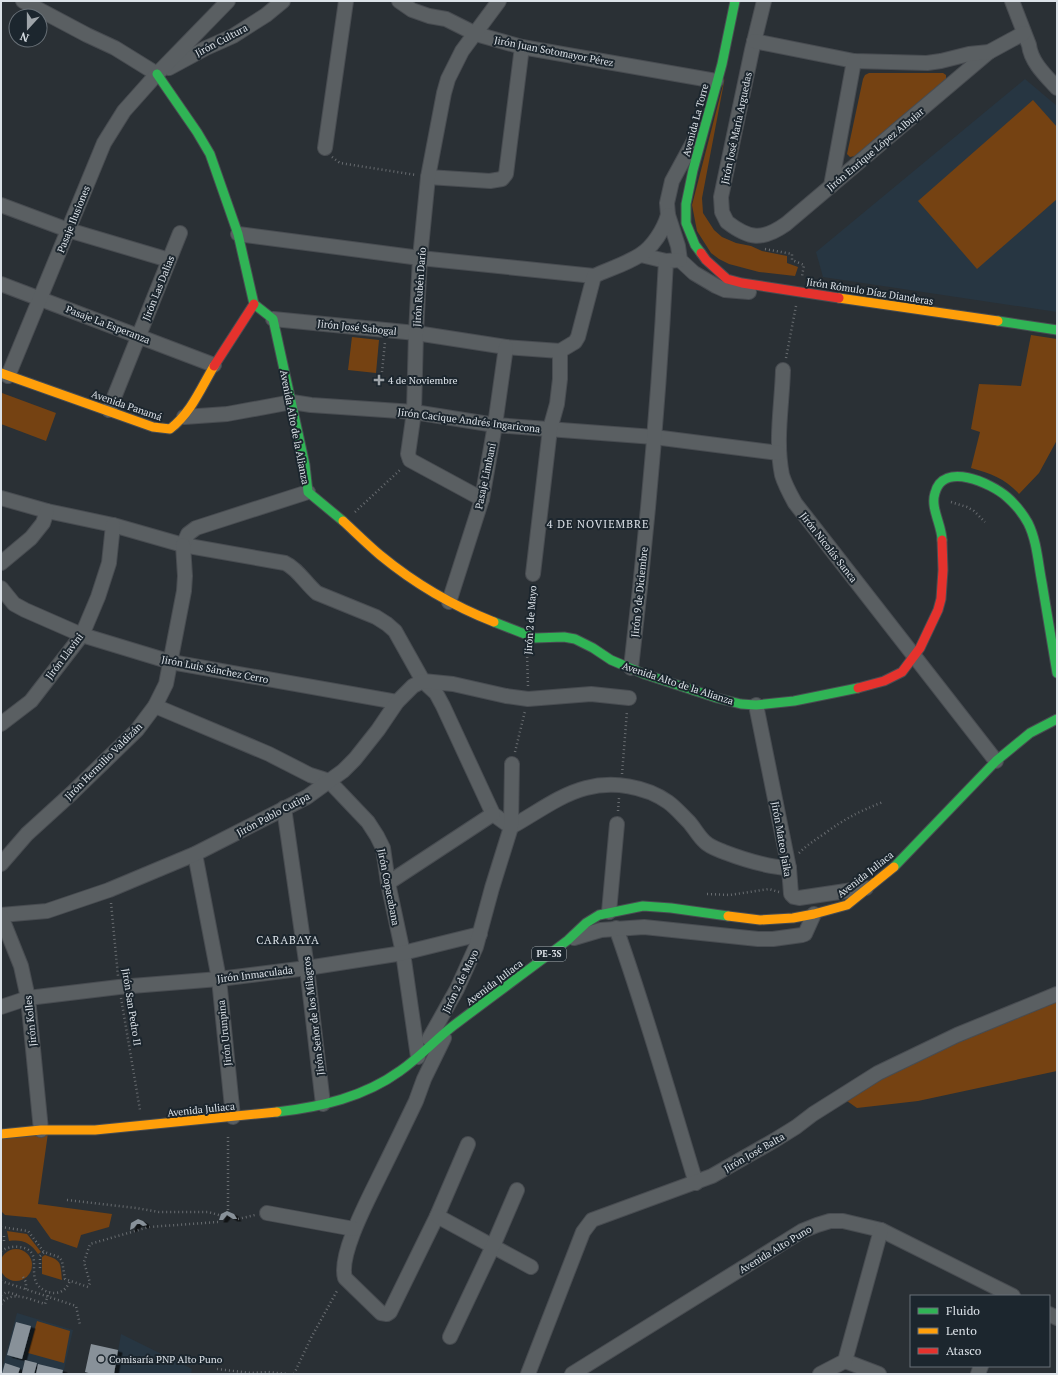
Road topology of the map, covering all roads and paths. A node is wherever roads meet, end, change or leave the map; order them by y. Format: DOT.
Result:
graph roads {
  1 [pos="23,1"];
  2 [pos="228,1"];
  3 [pos="282,1"];
  4 [pos="346,1"];
  5 [pos="399,1"];
  6 [pos="499,1"];
  7 [pos="736,1"];
  8 [pos="764,1"];
  9 [pos="1012,1"];
  10 [pos="1024,33"];
  11 [pos="476,34"];
  12 [pos="754,41"];
  13 [pos="522,47"];
  14 [pos="989,52"];
  15 [pos="854,61"];
  16 [pos="156,74"];
  17 [pos="716,81"];
  18 [pos="1055,81"];
  19 [pos="709,113"];
  20 [pos="325,148"];
  21 [pos="428,177"];
  22 [pos="832,186"];
  23 [pos="1,205"];
  24 [pos="668,214"];
  25 [pos="68,230"];
  26 [pos="180,233"];
  27 [pos="238,234"];
  28 [pos="756,237"];
  29 [pos="695,245"];
  30 [pos="792,254"];
  31 [pos="641,255"];
  32 [pos="420,258"];
  33 [pos="169,260"];
  34 [pos="673,260"];
  35 [pos="594,276"];
  36 [pos="801,278"];
  37 [pos="1,284"];
  38 [pos="795,290"];
  39 [pos="41,299"];
  40 [pos="254,304"];
  41 [pos="273,319"];
  42 [pos="1057,330"];
  43 [pos="416,333"];
  44 [pos="139,336"];
  45 [pos="385,341"];
  46 [pos="506,347"];
  47 [pos="560,350"];
  48 [pos="214,365"];
  49 [pos="783,370"];
  50 [pos="382,372"];
  51 [pos="5,374"];
  52 [pos="292,402"];
  53 [pos="109,410"];
  54 [pos="414,412"];
  55 [pos="184,417"];
  56 [pos="495,424"];
  57 [pos="550,429"];
  58 [pos="654,437"];
  59 [pos="779,453"];
  60 [pos="410,460"];
  61 [pos="308,492"];
  62 [pos="950,497"];
  63 [pos="1,498"];
  64 [pos="482,499"];
  65 [pos="47,511"];
  66 [pos="344,522"];
  67 [pos="986,522"];
  68 [pos="113,526"];
  69 [pos="183,544"];
  70 [pos="1,563"];
  71 [pos="533,574"];
  72 [pos="1,588"];
  73 [pos="448,602"];
  74 [pos="82,635"];
  75 [pos="527,636"];
  76 [pos="914,655"];
  77 [pos="171,662"];
  78 [pos="631,668"];
  79 [pos="1057,673"];
  80 [pos="423,681"];
  81 [pos="629,698"];
  82 [pos="528,699"];
  83 [pos="397,702"];
  84 [pos="756,705"];
  85 [pos="155,706"];
  86 [pos="1057,719"];
  87 [pos="1,724"];
  88 [pos="996,761"];
  89 [pos="512,764"];
  90 [pos="329,781"];
  91 [pos="620,785"];
  92 [pos="883,802"];
  93 [pos="284,808"];
  94 [pos="493,814"];
  95 [pos="617,824"];
  96 [pos="511,827"];
  97 [pos="195,854"];
  98 [pos="1,864"];
  99 [pos="789,868"];
  100 [pos="388,883"];
  101 [pos="868,887"];
  102 [pos="109,890"];
  103 [pos="739,894"];
  104 [pos="791,894"];
  105 [pos="609,912"];
  106 [pos="814,914"];
  107 [pos="1,915"];
  108 [pos="616,928"];
  109 [pos="480,934"];
  110 [pos="568,940"];
  111 [pos="403,953"];
  112 [pos="307,968"];
  113 [pos="218,979"];
  114 [pos="119,987"];
  115 [pos="1057,994"];
  116 [pos="28,998"];
  117 [pos="1,1007"];
  118 [pos="447,1031"];
  119 [pos="418,1057"];
  120 [pos="323,1104"];
  121 [pos="234,1117"];
  122 [pos="143,1126"];
  123 [pos="41,1130"];
  124 [pos="228,1132"];
  125 [pos="1,1134"];
  126 [pos="468,1144"];
  127 [pos="696,1183"];
  128 [pos="517,1190"];
  129 [pos="67,1200"];
  130 [pos="228,1210"];
  131 [pos="267,1214"];
  132 [pos="219,1215"];
  133 [pos="437,1216"];
  134 [pos="218,1222"];
  135 [pos="1,1227"];
  136 [pos="354,1229"];
  137 [pos="881,1230"];
  138 [pos="1,1235"];
  139 [pos="1,1243"];
  140 [pos="493,1246"];
  141 [pos="1,1251"];
  142 [pos="44,1252"];
  143 [pos="531,1267"];
  144 [pos="40,1268"];
  145 [pos="23,1277"];
  146 [pos="345,1278"];
  147 [pos="1,1281"];
  148 [pos="70,1282"];
  149 [pos="26,1290"];
  150 [pos="49,1292"];
  151 [pos="1005,1294"];
  152 [pos="1,1295"];
  153 [pos="18,1296"];
  154 [pos="47,1297"];
  155 [pos="1,1304"];
  156 [pos="80,1325"];
  157 [pos="450,1337"];
  158 [pos="845,1361"];
  159 [pos="217,1368"];
  160 [pos="288,1374"];
  161 [pos="294,1374"];
  162 [pos="528,1374"];
  163 [pos="572,1374"];
  164 [pos="820,1374"];
  165 [pos="879,1374"];
  1 -- 16 [label="street"];
  2 -- 16 [label="street, Pasaje Ilusiones"];
  3 -- 16 [label="street, Jirón Cultura"];
  4 -- 20 [label="street"];
  5 -- 11 [label="street, Jirón Juan Sotomayor Pérez"];
  6 -- 11 [label="street, Jirón Rubén Darío"];
  7 -- 17 [label="main road, Avenida La Torre"];
  8 -- 12 [label="street, Jirón José María Arguedas"];
  9 -- 10 [label="street"];
  10 -- 14 [label="street"];
  10 -- 18 [label="street"];
  11 -- 13 [label="street, Jirón Juan Sotomayor Pérez"];
  11 -- 21 [label="street, Jirón Rubén Darío"];
  12 -- 15 [label="street"];
  12 -- 28 [label="street, Jirón José María Arguedas"];
  13 -- 17 [label="street, Jirón Juan Sotomayor Pérez"];
  13 -- 21 [label="street"];
  14 -- 15 [label="street"];
  14 -- 22 [label="street, Jirón Enrique López Albujar"];
  15 -- 22 [label="street"];
  16 -- 25 [label="street, Pasaje Ilusiones"];
  16 -- 27 [label="main road"];
  17 -- 19 [label="main road, Avenida La Torre"];
  19 -- 24 [label="street"];
  19 -- 29 [label="main road, Avenida La Torre"];
  20 -- 21 [label="path"];
  21 -- 32 [label="street, Jirón Rubén Darío"];
  22 -- 28 [label="street, Jirón Enrique López Albujar"];
  23 -- 25 [label="street"];
  24 -- 31 [label="street"];
  24 -- 34 [label="street, Jirón 9 de Diciembre"];
  25 -- 33 [label="street"];
  25 -- 39 [label="street, Pasaje Ilusiones"];
  26 -- 33 [label="street, Jirón Las Dalias"];
  27 -- 32 [label="street"];
  27 -- 40 [label="main road"];
  29 -- 38 [label="main road, Jirón Rómulo Díaz Dianderas"];
  30 -- 36 [label="path"];
  31 -- 34 [label="street"];
  31 -- 35 [label="street"];
  32 -- 35 [label="street"];
  32 -- 43 [label="street, Jirón Rubén Darío"];
  33 -- 44 [label="street, Jirón Las Dalias"];
  34 -- 38 [label="street"];
  34 -- 58 [label="street, Jirón 9 de Diciembre"];
  35 -- 47 [label="street"];
  37 -- 39 [label="street, Pasaje La Esperanza"];
  38 -- 42 [label="main road, Jirón Rómulo Díaz Dianderas"];
  38 -- 49 [label="path"];
  39 -- 44 [label="street, Pasaje La Esperanza"];
  39 -- 51 [label="street, Pasaje Ilusiones"];
  40 -- 41 [label="main road"];
  40 -- 48 [label="main road, Avenida Panamá"];
  41 -- 43 [label="street, Jirón José Sabogal"];
  41 -- 52 [label="main road, Avenida Alto de la Alianza"];
  43 -- 46 [label="street, Jirón José Sabogal"];
  43 -- 54 [label="street, Jirón Rubén Darío"];
  44 -- 48 [label="street, Pasaje La Esperanza"];
  44 -- 53 [label="street, Jirón Las Dalias"];
  45 -- 50 [label="path"];
  46 -- 47 [label="street, Jirón José Sabogal"];
  46 -- 56 [label="street, Pasaje Limbani"];
  47 -- 57 [label="street, Jirón 2 de Mayo"];
  48 -- 55 [label="main road, Avenida Panamá"];
  49 -- 59 [label="street, Jirón Nicolás Sanca"];
  51 -- 53 [label="main road, Avenida Panamá"];
  52 -- 54 [label="street, Jirón Cacique Andrés Ingaricona"];
  52 -- 55 [label="street, Jirón Cacique Andrés Ingaricona"];
  52 -- 61 [label="main road, Avenida Alto de la Alianza"];
  53 -- 55 [label="main road, Avenida Panamá"];
  54 -- 56 [label="street, Jirón Cacique Andrés Ingaricona"];
  54 -- 60 [label="street, Jirón Rubén Darío"];
  56 -- 57 [label="street, Jirón Cacique Andrés Ingaricona"];
  56 -- 64 [label="street, Pasaje Limbani"];
  57 -- 58 [label="street, Jirón Cacique Andrés Ingaricona"];
  57 -- 71 [label="street, Jirón 2 de Mayo"];
  58 -- 59 [label="street, Jirón Cacique Andrés Ingaricona"];
  58 -- 78 [label="street, Jirón 9 de Diciembre"];
  59 -- 76 [label="street, Jirón Nicolás Sanca"];
  60 -- 64 [label="street"];
  60 -- 66 [label="path"];
  61 -- 66 [label="main road, Avenida Alto de la Alianza"];
  61 -- 69 [label="street"];
  62 -- 67 [label="path"];
  63 -- 65 [label="street"];
  64 -- 73 [label="street, Pasaje Limbani"];
  65 -- 68 [label="street"];
  65 -- 70 [label="street"];
  66 -- 73 [label="main road, Avenida Alto de la Alianza"];
  68 -- 69 [label="street"];
  68 -- 74 [label="street, Jirón Llavini"];
  69 -- 77 [label="street, Jirón Hermilio Valdizán"];
  69 -- 80 [label="street"];
  71 -- 75 [label="path, Jirón 2 de Mayo"];
  72 -- 74 [label="street, Jirón Luis Sánchez Cerro"];
  73 -- 75 [label="main road, Avenida Alto de la Alianza"];
  74 -- 77 [label="street, Jirón Luis Sánchez Cerro"];
  74 -- 87 [label="street, Jirón Llavini"];
  75 -- 78 [label="main road, Avenida Alto de la Alianza"];
  75 -- 82 [label="path, Jirón 2 de Mayo"];
  76 -- 79 [label="main road, Avenida Alto de la Alianza"];
  76 -- 84 [label="main road, Avenida Alto de la Alianza"];
  76 -- 88 [label="street, Jirón Nicolás Sanca"];
  77 -- 83 [label="street, Jirón Luis Sánchez Cerro"];
  77 -- 85 [label="street, Jirón Hermilio Valdizán"];
  78 -- 84 [label="main road, Avenida Alto de la Alianza"];
  80 -- 82 [label="street"];
  80 -- 83 [label="street, Jirón Pablo Cutipa"];
  80 -- 94 [label="street"];
  81 -- 82 [label="street"];
  81 -- 91 [label="path"];
  82 -- 89 [label="path, Jirón 2 de Mayo"];
  83 -- 90 [label="street, Jirón Pablo Cutipa"];
  84 -- 99 [label="street, Jirón Mateo Jaika"];
  85 -- 90 [label="street, Jirón Copacabana"];
  85 -- 98 [label="street, Jirón Hermilio Valdizán"];
  86 -- 88 [label="main road, Avenida Juliaca / PE-3S"];
  88 -- 101 [label="main road, Avenida Juliaca / PE-3S"];
  89 -- 96 [label="street, Jirón 2 de Mayo"];
  90 -- 93 [label="street, Jirón Pablo Cutipa"];
  90 -- 100 [label="street, Jirón Copacabana"];
  91 -- 95 [label="path"];
  91 -- 96 [label="street"];
  91 -- 99 [label="street"];
  92 -- 99 [label="path"];
  93 -- 97 [label="street, Jirón Pablo Cutipa"];
  93 -- 112 [label="street, Jirón Señor de los Milagros"];
  94 -- 96 [label="street"];
  94 -- 100 [label="street"];
  95 -- 105 [label="street"];
  96 -- 109 [label="street, Jirón 2 de Mayo"];
  97 -- 102 [label="street, Jirón Pablo Cutipa"];
  97 -- 113 [label="street, Jirón Urunpina"];
  99 -- 104 [label="street, Jirón Mateo Jaika"];
  100 -- 111 [label="street, Jirón Copacabana"];
  101 -- 104 [label="street"];
  101 -- 106 [label="main road, Avenida Juliaca / PE-3S"];
  102 -- 107 [label="street, Jirón Pablo Cutipa"];
  102 -- 114 [label="path, Jirón San Pedro II"];
  103 -- 104 [label="path"];
  105 -- 106 [label="main road, Avenida Juliaca / PE-3S"];
  105 -- 110 [label="main road, Avenida Juliaca / PE-3S"];
  106 -- 108 [label="street"];
  107 -- 116 [label="street, Jirón Kolles"];
  108 -- 110 [label="street"];
  108 -- 127 [label="street"];
  109 -- 111 [label="street, Jirón Inmaculada"];
  109 -- 119 [label="street, Jirón 2 de Mayo"];
  110 -- 118 [label="main road, Avenida Juliaca / PE-3S"];
  111 -- 112 [label="street, Jirón Inmaculada"];
  111 -- 119 [label="street, Jirón Copacabana"];
  112 -- 113 [label="street, Jirón Inmaculada"];
  112 -- 120 [label="street, Jirón Señor de los Milagros"];
  113 -- 114 [label="street, Jirón Inmaculada"];
  113 -- 121 [label="street, Jirón Urunpina"];
  114 -- 116 [label="street, Jirón Inmaculada"];
  114 -- 122 [label="path, Jirón San Pedro II"];
  115 -- 127 [label="street, Jirón José Balta"];
  116 -- 117 [label="street, Jirón Inmaculada"];
  116 -- 123 [label="street, Jirón Kolles"];
  118 -- 119 [label="main road, Avenida Juliaca / PE-3S"];
  118 -- 136 [label="street"];
  119 -- 120 [label="main road, Avenida Juliaca / PE-3S"];
  120 -- 121 [label="main road, Avenida Juliaca / PE-3S"];
  121 -- 122 [label="main road, Avenida Juliaca / PE-3S"];
  122 -- 123 [label="main road, Avenida Juliaca / PE-3S"];
  123 -- 125 [label="main road, Avenida Juliaca / PE-3S"];
  124 -- 130 [label="path"];
  126 -- 133 [label="street"];
  127 -- 162 [label="street, Jirón José Balta"];
  128 -- 140 [label="street"];
  129 -- 132 [label="path"];
  131 -- 136 [label="street"];
  133 -- 140 [label="street"];
  133 -- 146 [label="street"];
  134 -- 148 [label="path"];
  135 -- 142 [label="path"];
  136 -- 146 [label="street"];
  137 -- 151 [label="street, Avenida Alto Puno"];
  137 -- 158 [label="street"];
  137 -- 163 [label="street, Avenida Alto Puno"];
  138 -- 139 [label="path"];
  140 -- 143 [label="street"];
  140 -- 157 [label="street"];
  141 -- 150 [label="path"];
  142 -- 144 [label="path"];
  142 -- 148 [label="path"];
  145 -- 149 [label="path"];
  146 -- 161 [label="path"];
  147 -- 149 [label="path"];
  148 -- 150 [label="path"];
  149 -- 154 [label="path"];
  150 -- 154 [label="path"];
  152 -- 153 [label="path"];
  153 -- 154 [label="path"];
  153 -- 155 [label="path"];
  154 -- 156 [label="path"];
  158 -- 164 [label="street"];
  158 -- 165 [label="street"];
  159 -- 160 [label="path"];
}
